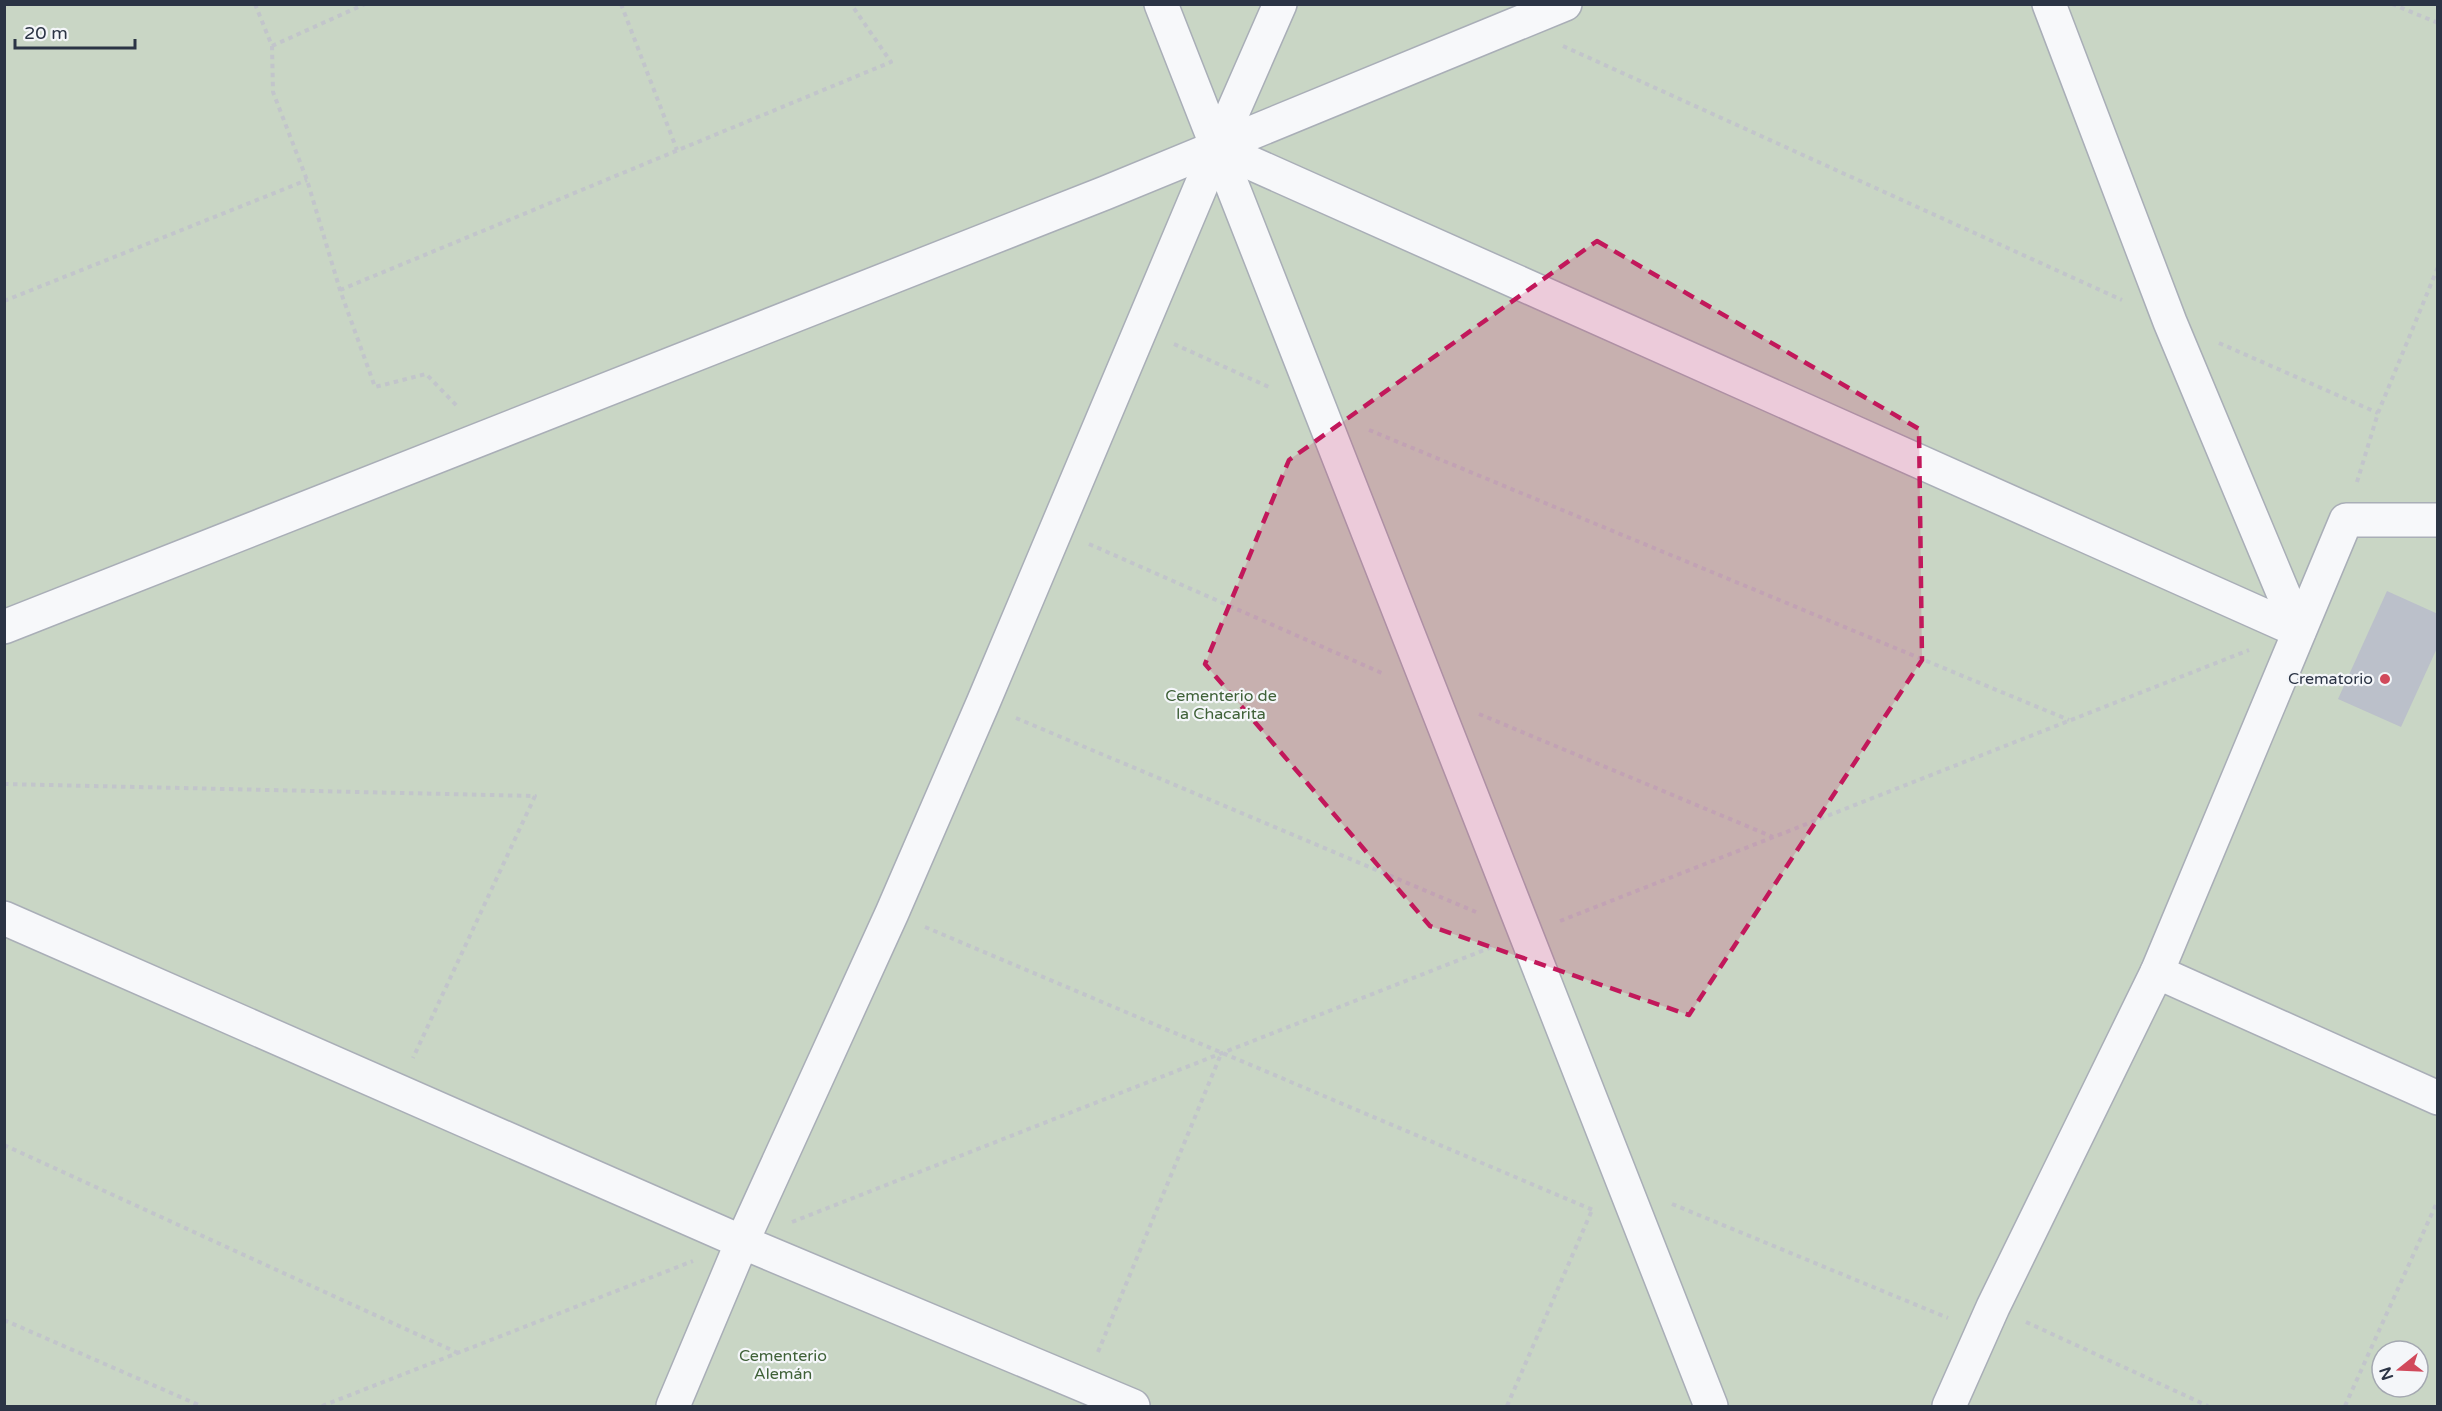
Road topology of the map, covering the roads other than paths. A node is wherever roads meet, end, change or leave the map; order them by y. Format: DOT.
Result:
graph roads {
  1 [pos="1161,4"];
  2 [pos="1280,4"];
  3 [pos="1565,4"];
  4 [pos="2049,4"];
  5 [pos="1217,148"];
  6 [pos="2438,520"];
  7 [pos="4,627"];
  8 [pos="2299,631"];
  9 [pos="4,918"];
  10 [pos="2157,972"];
  11 [pos="2438,1098"];
  12 [pos="742,1242"];
  13 [pos="673,1407"];
  14 [pos="1133,1407"];
  15 [pos="1711,1407"];
  16 [pos="1949,1407"];
  1 -- 5 [label="lane"];
  2 -- 5 [label="lane"];
  3 -- 5 [label="lane"];
  4 -- 8 [label="lane"];
  5 -- 7 [label="lane"];
  5 -- 8 [label="lane"];
  5 -- 12 [label="lane"];
  5 -- 15 [label="lane"];
  6 -- 8 [label="lane"];
  8 -- 10 [label="lane"];
  9 -- 12 [label="lane"];
  10 -- 11 [label="lane"];
  10 -- 16 [label="lane"];
  12 -- 13 [label="lane"];
  12 -- 14 [label="lane"];
}
